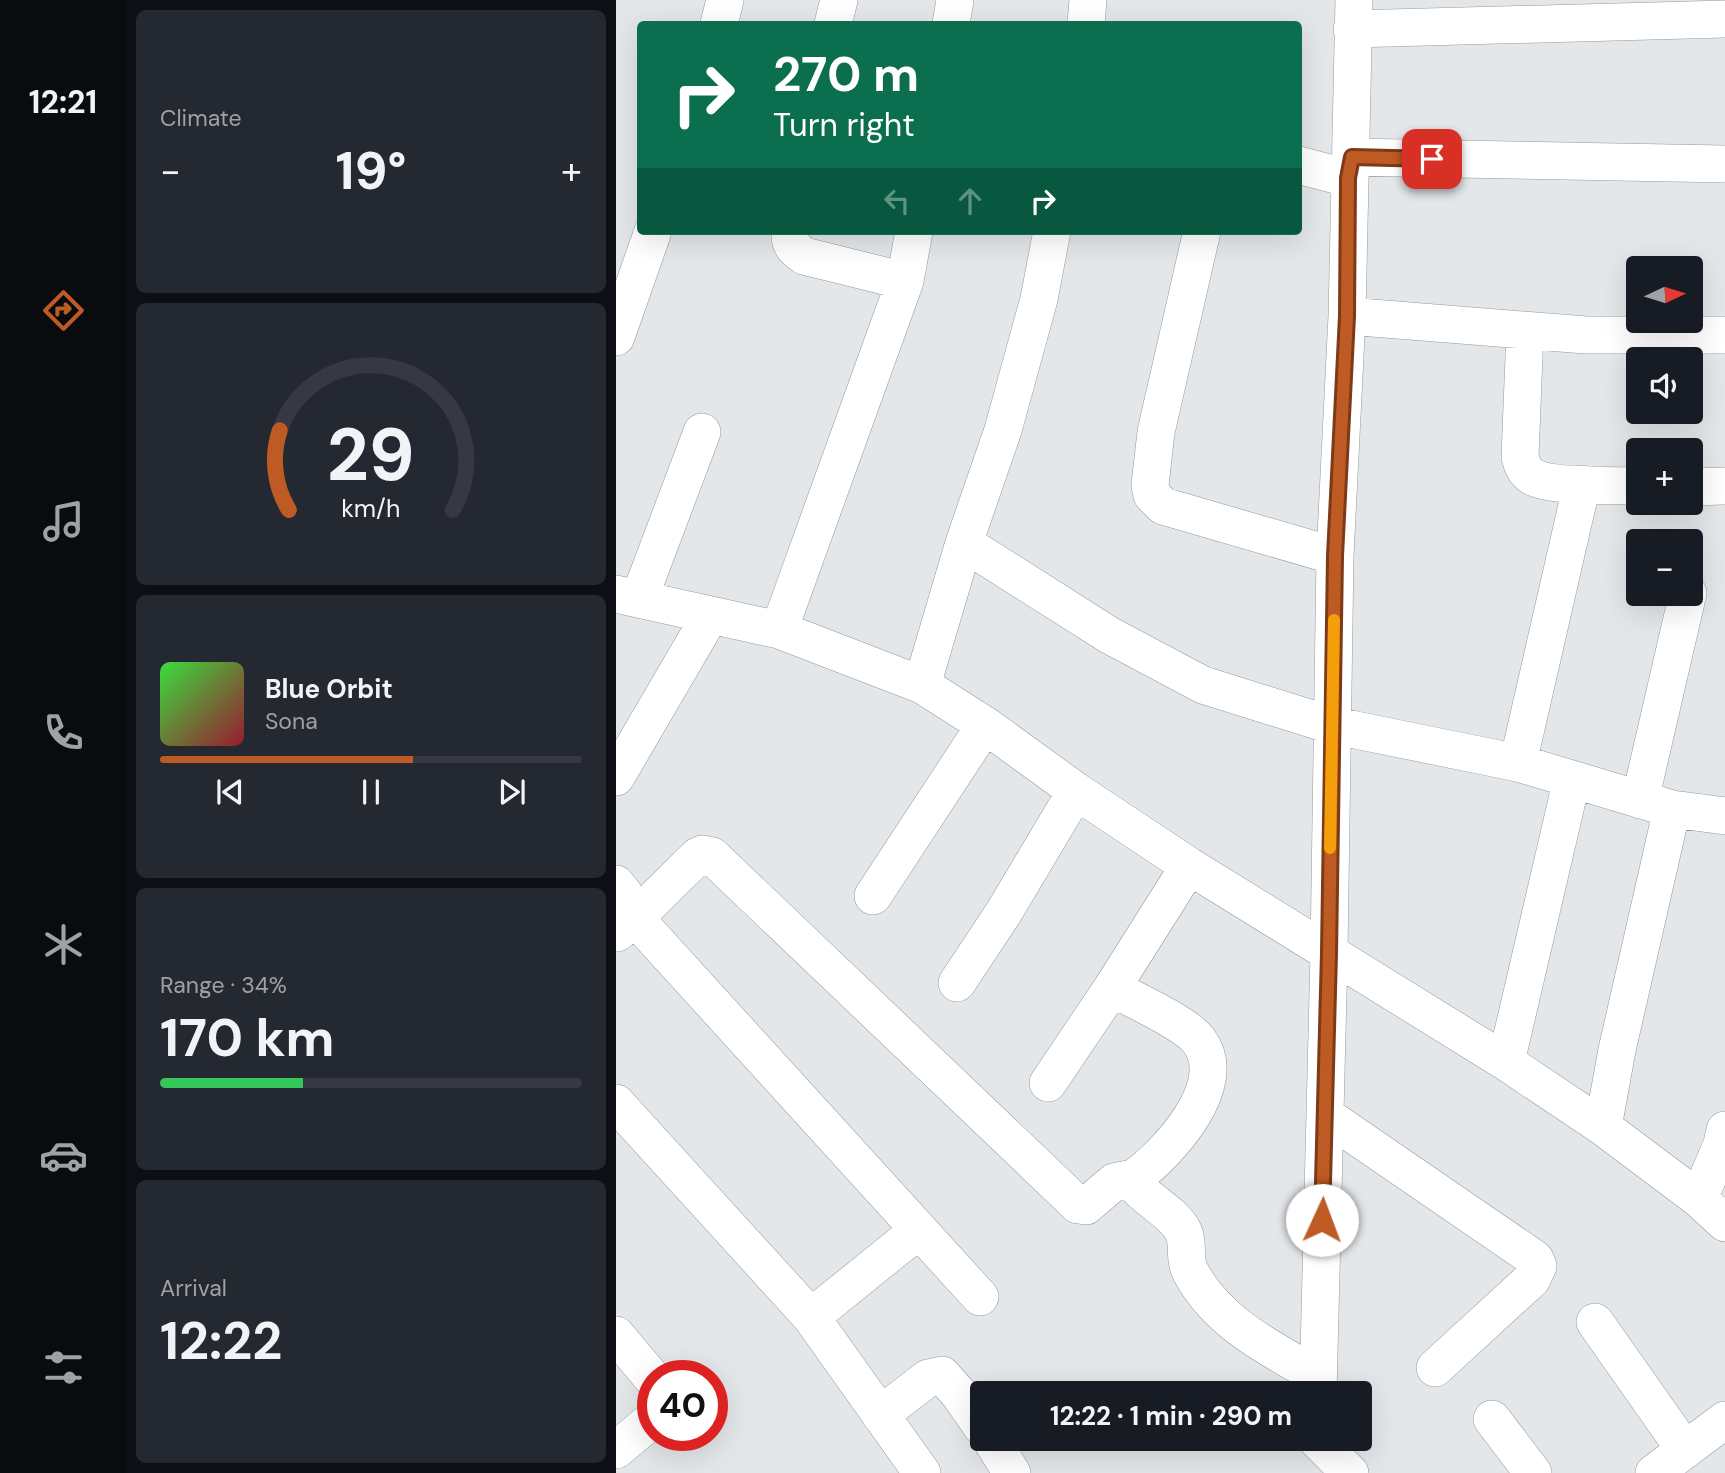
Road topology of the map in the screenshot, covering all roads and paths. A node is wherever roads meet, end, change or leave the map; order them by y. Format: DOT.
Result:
graph roads {
  1 [pos="725,0"];
  2 [pos="838,0"];
  3 [pos="955,0"];
  4 [pos="1088,0"];
  5 [pos="1353,14"];
  6 [pos="1725,19"];
  7 [pos="720,21"];
  8 [pos="834,21"];
  9 [pos="952,21"];
  10 [pos="1086,21"];
  11 [pos="1725,164"];
  12 [pos="1302,165"];
  13 [pos="1350,168"];
  14 [pos="652,235"];
  15 [pos="790,235"];
  16 [pos="913,235"];
  17 [pos="1051,235"];
  18 [pos="1201,235"];
  19 [pos="905,281"];
  20 [pos="1347,316"];
  21 [pos="1525,331"];
  22 [pos="1725,335"];
  23 [pos="616,337"];
  24 [pos="702,432"];
  25 [pos="1581,484"];
  26 [pos="1626,486"];
  27 [pos="1725,486"];
  28 [pos="1703,487"];
  29 [pos="964,543"];
  30 [pos="1335,556"];
  31 [pos="628,597"];
  32 [pos="1686,606"];
  33 [pos="710,616"];
  34 [pos="779,630"];
  35 [pos="922,685"];
  36 [pos="985,724"];
  37 [pos="1331,725"];
  38 [pos="1518,763"];
  39 [pos="616,777"];
  40 [pos="1573,779"];
  41 [pos="1076,791"];
  42 [pos="1656,804"];
  43 [pos="1725,816"];
  44 [pos="1189,866"];
  45 [pos="616,884"];
  46 [pos="873,895"];
  47 [pos="626,926"];
  48 [pos="1329,953"];
  49 [pos="957,983"];
  50 [pos="1112,988"];
  51 [pos="1506,1062"];
  52 [pos="1048,1083"];
  53 [pos="616,1103"];
  54 [pos="1325,1115"];
  55 [pos="1603,1127"];
  56 [pos="1725,1130"];
  57 [pos="1134,1178"];
  58 [pos="1712,1211"];
  59 [pos="919,1230"];
  60 [pos="980,1297"];
  61 [pos="811,1317"];
  62 [pos="1595,1322"];
  63 [pos="616,1335"];
  64 [pos="637,1360"];
  65 [pos="1435,1368"];
  66 [pos="1312,1381"];
  67 [pos="1318,1381"];
  68 [pos="970,1410"];
  69 [pos="880,1415"];
  70 [pos="1492,1419"];
  71 [pos="1725,1420"];
  72 [pos="637,1432"];
  73 [pos="616,1450"];
  74 [pos="1685,1450"];
  75 [pos="998,1451"];
  76 [pos="1316,1451"];
  77 [pos="1328,1451"];
  78 [pos="922,1473"];
  79 [pos="1012,1473"];
  80 [pos="1316,1473"];
  81 [pos="1350,1473"];
  82 [pos="1532,1473"];
  83 [pos="1654,1473"];
  1 -- 7 [label="street"];
  2 -- 8 [label="street"];
  3 -- 9 [label="street"];
  4 -- 10 [label="street"];
  5 -- 6 [label="street"];
  5 -- 13 [label="street"];
  11 -- 13 [label="street"];
  12 -- 13 [label="street"];
  13 -- 20 [label="street"];
  14 -- 23 [label="street"];
  15 -- 19 [label="street"];
  16 -- 19 [label="street"];
  17 -- 29 [label="street"];
  18 -- 30 [label="street"];
  19 -- 34 [label="street"];
  20 -- 21 [label="street"];
  20 -- 30 [label="street"];
  21 -- 22 [label="street"];
  21 -- 25 [label="street"];
  24 -- 31 [label="street"];
  25 -- 26 [label="street"];
  25 -- 38 [label="street"];
  27 -- 28 [label="street"];
  29 -- 35 [label="street"];
  29 -- 37 [label="street"];
  30 -- 37 [label="street"];
  31 -- 33 [label="street"];
  32 -- 42 [label="street"];
  33 -- 34 [label="street"];
  33 -- 39 [label="street"];
  34 -- 35 [label="street"];
  35 -- 36 [label="street"];
  36 -- 41 [label="street"];
  36 -- 46 [label="street"];
  37 -- 38 [label="street"];
  37 -- 48 [label="street"];
  38 -- 40 [label="street"];
  40 -- 42 [label="street"];
  40 -- 51 [label="street"];
  41 -- 44 [label="street"];
  41 -- 49 [label="street"];
  42 -- 43 [label="street"];
  42 -- 55 [label="street"];
  44 -- 48 [label="street"];
  44 -- 50 [label="street"];
  45 -- 47 [label="street"];
  47 -- 57 [label="street"];
  47 -- 59 [label="street"];
  48 -- 51 [label="street"];
  48 -- 54 [label="street"];
  50 -- 52 [label="street"];
  50 -- 57 [label="street"];
  51 -- 55 [label="street"];
  53 -- 61 [label="street"];
  54 -- 65 [label="street"];
  54 -- 67 [label="street"];
  55 -- 58 [label="street"];
  56 -- 58 [label="street"];
  57 -- 66 [label="street"];
  59 -- 60 [label="street"];
  59 -- 61 [label="street"];
  61 -- 69 [label="street"];
  62 -- 74 [label="street"];
  63 -- 64 [label="street"];
  68 -- 69 [label="street"];
  69 -- 78 [label="street"];
  70 -- 82 [label="street"];
  71 -- 74 [label="street"];
  72 -- 73 [label="street"];
  74 -- 83 [label="street"];
  75 -- 79 [label="street"];
  76 -- 80 [label="street"];
  77 -- 81 [label="street"];
}
